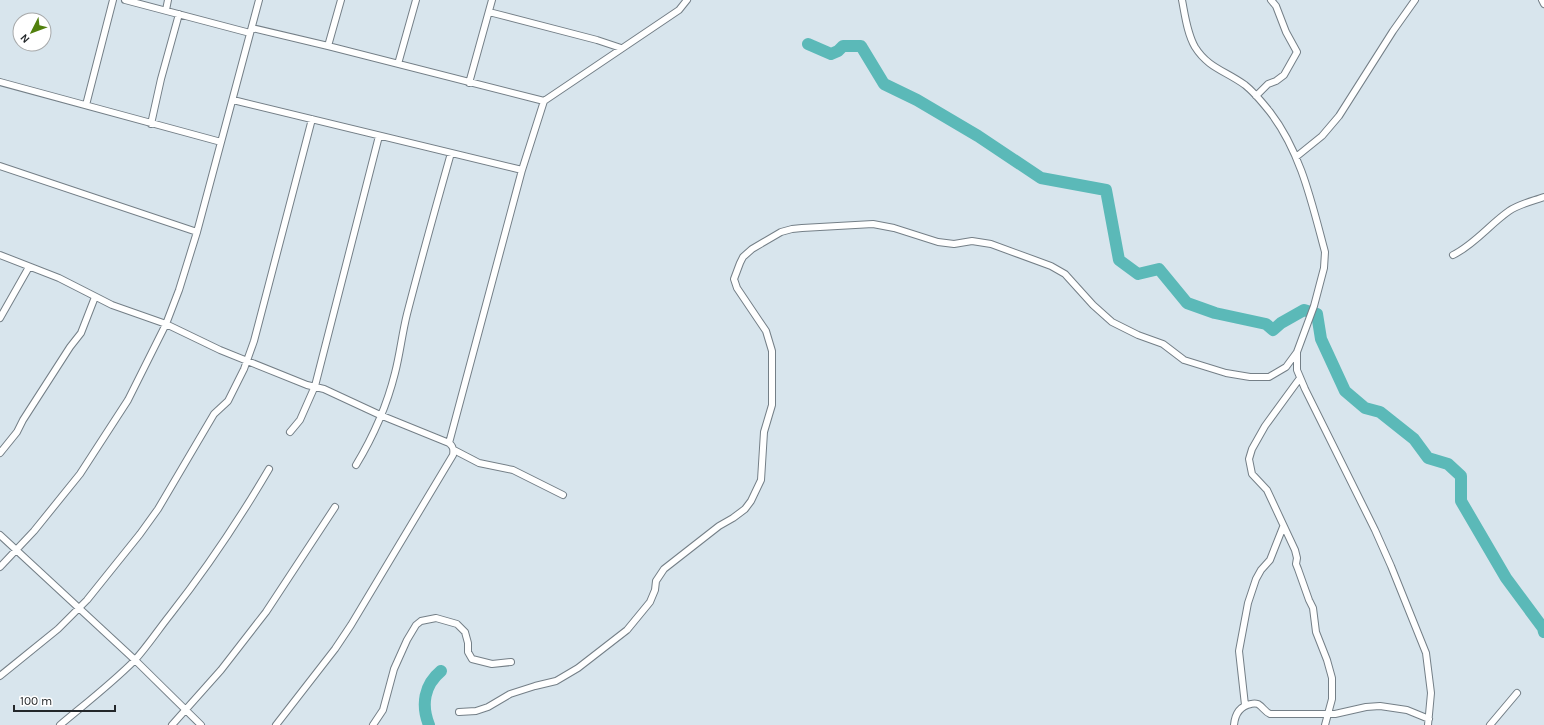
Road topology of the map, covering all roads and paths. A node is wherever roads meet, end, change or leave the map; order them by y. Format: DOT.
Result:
graph roads {
  1 [pos="113,0"];
  2 [pos="125,0"];
  3 [pos="168,0"];
  4 [pos="259,0"];
  5 [pos="341,0"];
  6 [pos="416,0"];
  7 [pos="492,0"];
  8 [pos="687,0"];
  9 [pos="1182,0"];
  10 [pos="1271,0"];
  11 [pos="1416,0"];
  12 [pos="1542,0"];
  13 [pos="1544,4"];
  14 [pos="166,10"];
  15 [pos="489,12"];
  16 [pos="179,14"];
  17 [pos="251,31"];
  18 [pos="328,46"];
  19 [pos="621,48"];
  20 [pos="398,64"];
  21 [pos="0,82"];
  22 [pos="469,83"];
  23 [pos="1256,96"];
  24 [pos="233,100"];
  25 [pos="544,101"];
  26 [pos="86,105"];
  27 [pos="312,119"];
  28 [pos="151,124"];
  29 [pos="379,136"];
  30 [pos="221,142"];
  31 [pos="451,153"];
  32 [pos="1296,157"];
  33 [pos="0,166"];
  34 [pos="522,170"];
  35 [pos="1544,197"];
  36 [pos="197,232"];
  37 [pos="0,255"];
  38 [pos="1453,255"];
  39 [pos="29,267"];
  40 [pos="94,297"];
  41 [pos="0,318"];
  42 [pos="166,324"];
  43 [pos="1296,352"];
  44 [pos="247,360"];
  45 [pos="1300,378"];
  46 [pos="315,386"];
  47 [pos="380,415"];
  48 [pos="290,432"];
  49 [pos="449,442"];
  50 [pos="454,450"];
  51 [pos="0,453"];
  52 [pos="356,465"];
  53 [pos="269,469"];
  54 [pos="563,495"];
  55 [pos="335,507"];
  56 [pos="1284,527"];
  57 [pos="0,535"];
  58 [pos="16,551"];
  59 [pos="0,567"];
  60 [pos="79,609"];
  61 [pos="134,660"];
  62 [pos="511,662"];
  63 [pos="0,676"];
  64 [pos="1517,693"];
  65 [pos="1245,705"];
  66 [pos="186,710"];
  67 [pos="459,712"];
  68 [pos="1328,714"];
  69 [pos="1428,722"];
  70 [pos="60,725"];
  71 [pos="172,725"];
  72 [pos="201,725"];
  73 [pos="276,725"];
  74 [pos="373,725"];
  75 [pos="1234,725"];
  76 [pos="1325,725"];
  77 [pos="1490,725"];
  1 -- 26 [label="street"];
  2 -- 14 [label="street"];
  3 -- 14 [label="street"];
  4 -- 17 [label="street"];
  5 -- 18 [label="street"];
  6 -- 20 [label="street"];
  7 -- 15 [label="street"];
  8 -- 19 [label="street"];
  9 -- 23 [label="street"];
  10 -- 23 [label="street"];
  11 -- 32 [label="street"];
  12 -- 13 [label="street"];
  14 -- 16 [label="street"];
  15 -- 19 [label="street"];
  15 -- 22 [label="street"];
  16 -- 17 [label="street"];
  16 -- 28 [label="street"];
  17 -- 18 [label="street"];
  17 -- 24 [label="street"];
  18 -- 20 [label="street"];
  19 -- 25 [label="street"];
  20 -- 22 [label="street"];
  21 -- 26 [label="street"];
  22 -- 25 [label="street"];
  23 -- 32 [label="street"];
  24 -- 27 [label="street"];
  24 -- 30 [label="street"];
  25 -- 34 [label="street"];
  26 -- 28 [label="street"];
  27 -- 29 [label="street"];
  27 -- 44 [label="street"];
  28 -- 30 [label="street"];
  29 -- 31 [label="street"];
  29 -- 46 [label="street"];
  30 -- 36 [label="street"];
  31 -- 34 [label="street"];
  31 -- 47 [label="street"];
  32 -- 43 [label="street"];
  33 -- 36 [label="street"];
  34 -- 49 [label="street"];
  35 -- 38 [label="street"];
  36 -- 42 [label="street"];
  37 -- 39 [label="street"];
  39 -- 40 [label="street"];
  39 -- 41 [label="street"];
  40 -- 42 [label="street"];
  40 -- 51 [label="street"];
  42 -- 44 [label="street"];
  42 -- 58 [label="street"];
  43 -- 45 [label="street"];
  43 -- 67 [label="street"];
  44 -- 46 [label="street"];
  44 -- 60 [label="street"];
  45 -- 56 [label="street"];
  45 -- 69 [label="street"];
  46 -- 47 [label="street"];
  46 -- 48 [label="street"];
  47 -- 49 [label="street"];
  47 -- 52 [label="street"];
  49 -- 50 [label="street"];
  50 -- 54 [label="street"];
  50 -- 73 [label="street"];
  53 -- 61 [label="street"];
  55 -- 66 [label="street"];
  56 -- 65 [label="street"];
  56 -- 68 [label="street"];
  57 -- 58 [label="street"];
  58 -- 59 [label="street"];
  58 -- 60 [label="street"];
  60 -- 61 [label="street"];
  60 -- 63 [label="street"];
  61 -- 66 [label="street"];
  61 -- 70 [label="street"];
  62 -- 74 [label="street"];
  64 -- 77 [label="street"];
  65 -- 68 [label="street"];
  65 -- 75 [label="street"];
  66 -- 71 [label="street"];
  66 -- 72 [label="street"];
  68 -- 69 [label="street"];
  68 -- 76 [label="street"];
}
